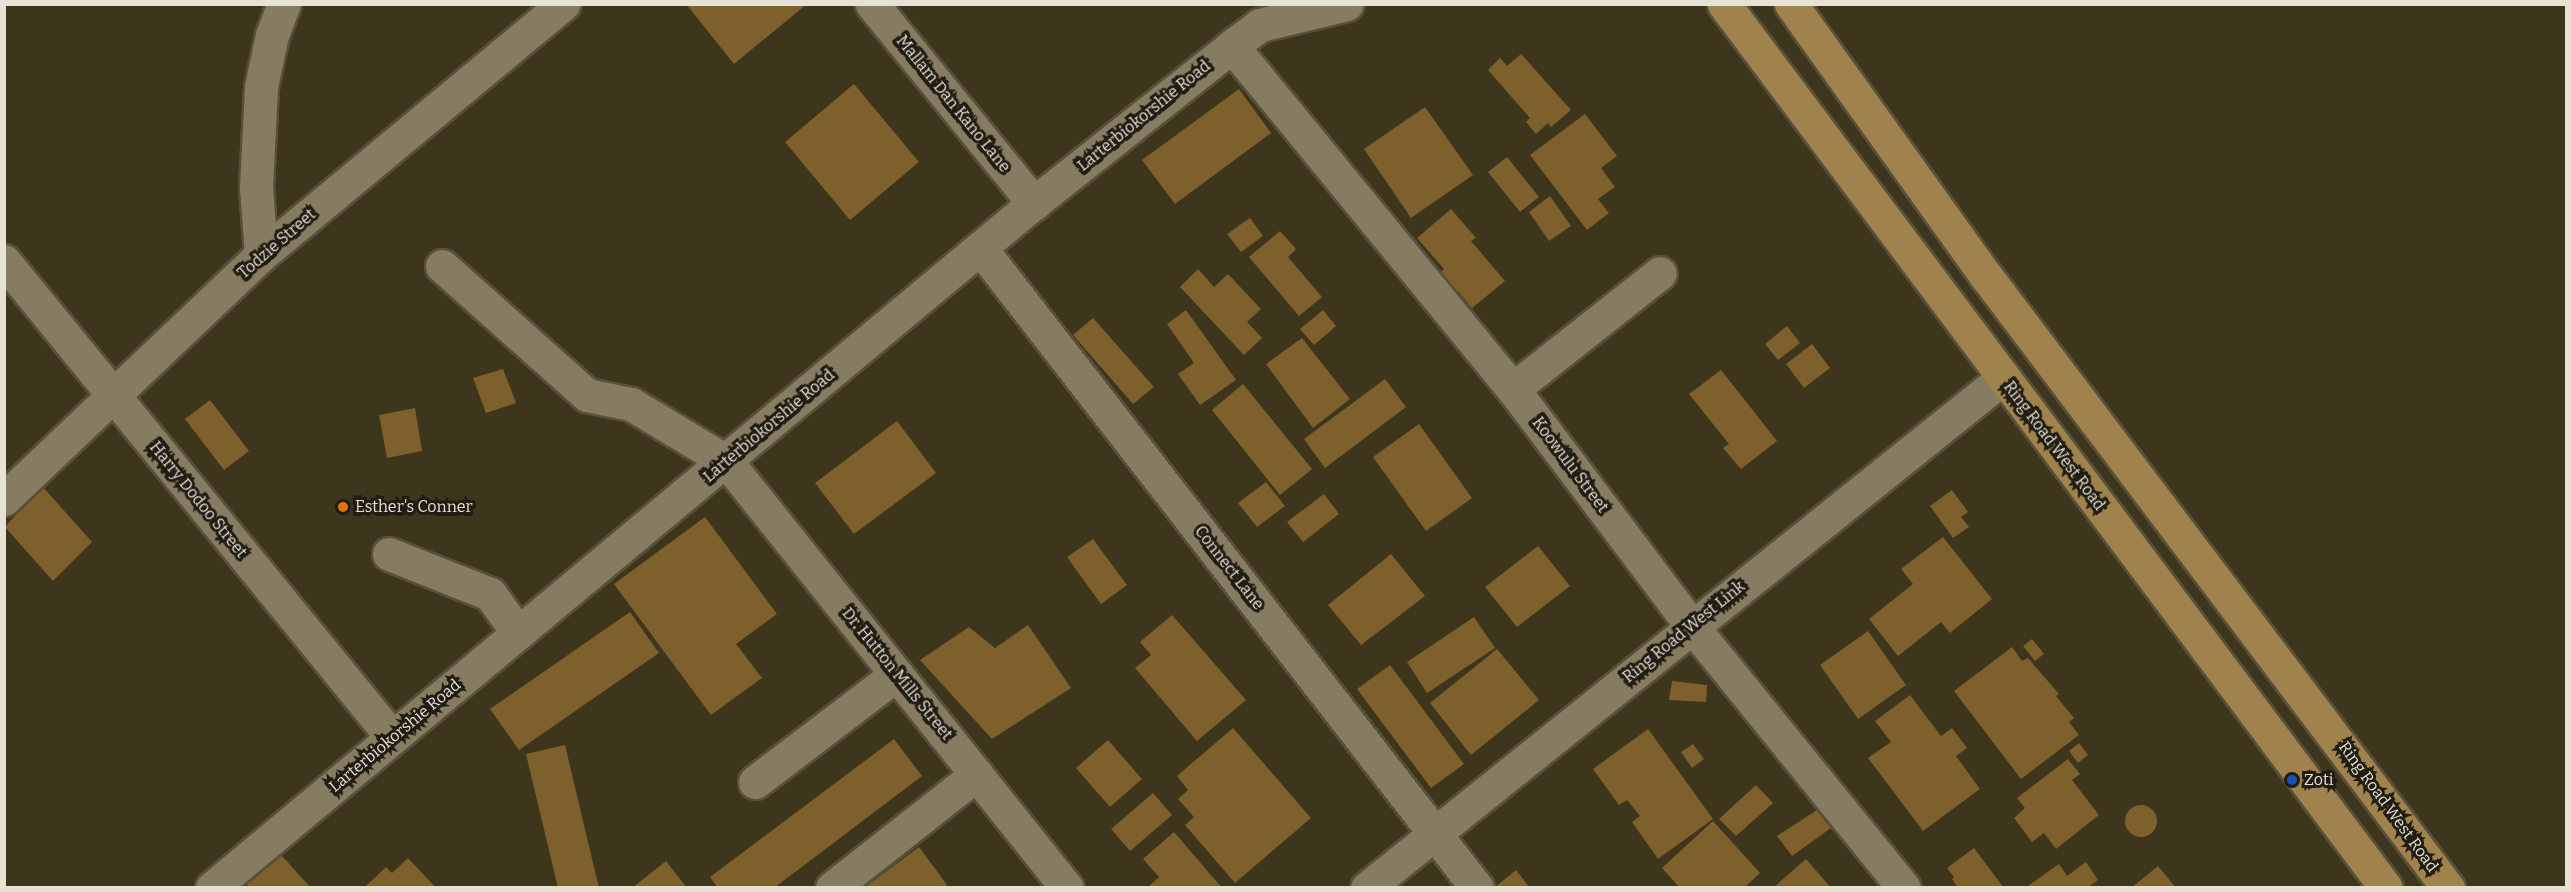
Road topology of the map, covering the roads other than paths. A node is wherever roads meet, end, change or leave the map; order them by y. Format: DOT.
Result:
graph roads {
  1 [pos="284,4"];
  2 [pos="563,4"];
  3 [pos="872,4"];
  4 [pos="1347,4"];
  5 [pos="1724,4"];
  6 [pos="1769,4"];
  7 [pos="1791,4"];
  8 [pos="1253,15"];
  9 [pos="1232,46"];
  10 [pos="1824,49"];
  11 [pos="1034,203"];
  12 [pos="981,249"];
  13 [pos="261,255"];
  14 [pos="4,261"];
  15 [pos="442,266"];
  16 [pos="1660,273"];
  17 [pos="2003,378"];
  18 [pos="1513,389"];
  19 [pos="112,394"];
  20 [pos="727,462"];
  21 [pos="4,499"];
  22 [pos="389,554"];
  23 [pos="1691,625"];
  24 [pos="518,633"];
  25 [pos="897,674"];
  26 [pos="392,737"];
  27 [pos="977,774"];
  28 [pos="755,782"];
  29 [pos="1436,834"];
  30 [pos="212,888"];
  31 [pos="832,888"];
  32 [pos="1066,888"];
  33 [pos="1367,888"];
  34 [pos="1477,888"];
  35 [pos="1904,888"];
  36 [pos="2386,888"];
  37 [pos="2448,888"];
  1 -- 13 [label="street"];
  2 -- 13 [label="street, Todzie Street"];
  3 -- 11 [label="street, Mallam Dan Kano Lane"];
  4 -- 8 [label="street, Larterbiokorshie Road"];
  5 -- 17 [label="main road, Ring Road West Road"];
  6 -- 10 [label="main road"];
  7 -- 10 [label="main road, Ring Road West Road"];
  8 -- 9 [label="street, Larterbiokorshie Road"];
  9 -- 11 [label="street, Larterbiokorshie Road"];
  9 -- 18 [label="street, Koowulu Street"];
  10 -- 37 [label="main road, Ring Road West Road"];
  11 -- 12 [label="street, Larterbiokorshie Road"];
  12 -- 20 [label="street, Larterbiokorshie Road"];
  12 -- 29 [label="street, Connect Lane"];
  13 -- 19 [label="street, Todzie Street"];
  14 -- 19 [label="street, Harry Dodoo Street"];
  15 -- 20 [label="street"];
  16 -- 18 [label="street"];
  17 -- 23 [label="street, Ring Road West Link"];
  17 -- 36 [label="main road, Ring Road West Road"];
  18 -- 23 [label="street, Koowulu Street"];
  19 -- 21 [label="street, Todzie Street"];
  19 -- 26 [label="street, Harry Dodoo Street"];
  20 -- 24 [label="street, Larterbiokorshie Road"];
  20 -- 25 [label="street, Dr. Hutton Mills Street"];
  22 -- 24 [label="street"];
  23 -- 29 [label="street, Ring Road West Link"];
  23 -- 35 [label="street, Koowulu Street"];
  24 -- 26 [label="street, Larterbiokorshie Road"];
  25 -- 27 [label="street, Dr. Hutton Mills Street"];
  25 -- 28 [label="street"];
  26 -- 30 [label="street, Larterbiokorshie Road"];
  27 -- 31 [label="street"];
  27 -- 32 [label="street, Dr. Hutton Mills Street"];
  29 -- 33 [label="street, Ring Road West Link"];
  29 -- 34 [label="street, Connect Lane"];
}
